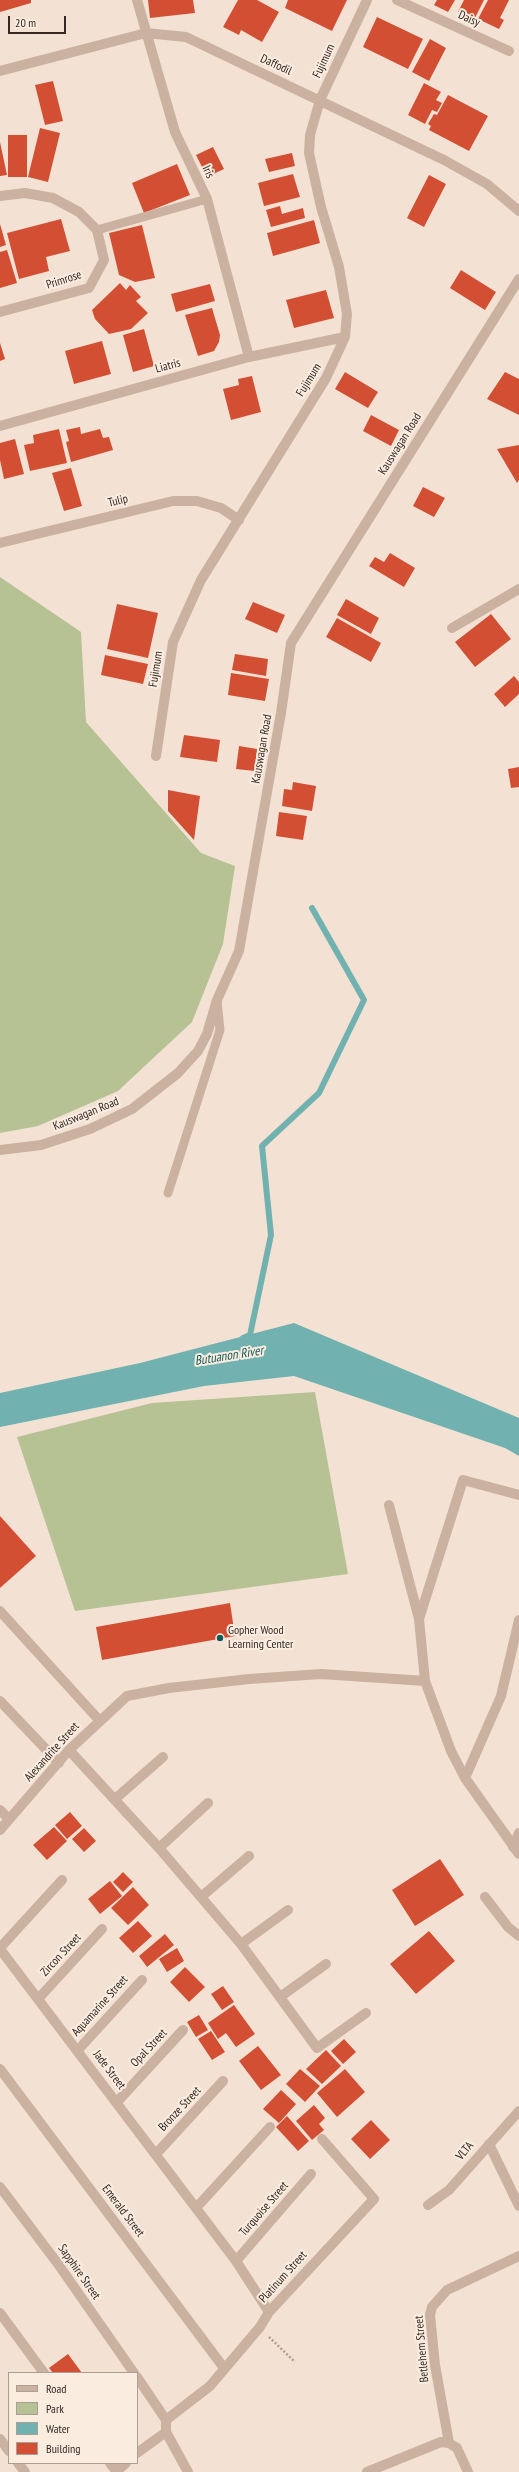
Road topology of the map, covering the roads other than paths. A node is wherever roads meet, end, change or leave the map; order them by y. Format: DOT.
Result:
graph roads {
  1 [pos="137,0"];
  2 [pos="367,0"];
  3 [pos="397,0"];
  4 [pos="146,33"];
  5 [pos="509,51"];
  6 [pos="0,70"];
  7 [pos="320,100"];
  8 [pos="0,196"];
  9 [pos="207,199"];
  10 [pos="519,211"];
  11 [pos="97,230"];
  12 [pos="519,279"];
  13 [pos="0,312"];
  14 [pos="345,337"];
  15 [pos="249,357"];
  16 [pos="0,426"];
  17 [pos="240,520"];
  18 [pos="0,543"];
  19 [pos="519,589"];
  20 [pos="452,628"];
  21 [pos="156,756"];
  22 [pos="217,1000"];
  23 [pos="0,1150"];
  24 [pos="168,1193"];
  25 [pos="519,1495"];
  26 [pos="389,1505"];
  27 [pos="0,1611"];
  28 [pos="419,1619"];
  29 [pos="519,1620"];
  30 [pos="425,1681"];
  31 [pos="0,1701"];
  32 [pos="99,1720"];
  33 [pos="69,1750"];
  34 [pos="163,1756"];
  35 [pos="59,1763"];
  36 [pos="465,1778"];
  37 [pos="115,1799"];
  38 [pos="208,1803"];
  39 [pos="0,1810"];
  40 [pos="9,1819"];
  41 [pos="0,1830"];
  42 [pos="519,1833"];
  43 [pos="159,1848"];
  44 [pos="516,1850"];
  45 [pos="249,1856"];
  46 [pos="62,1880"];
  47 [pos="201,1897"];
  48 [pos="485,1897"];
  49 [pos="288,1910"];
  50 [pos="102,1929"];
  51 [pos="519,1936"];
  52 [pos="241,1944"];
  53 [pos="0,1948"];
  54 [pos="326,1964"];
  55 [pos="142,1980"];
  56 [pos="280,1997"];
  57 [pos="39,1998"];
  58 [pos="366,2014"];
  59 [pos="183,2030"];
  60 [pos="78,2050"];
  61 [pos="0,2069"];
  62 [pos="223,2081"];
  63 [pos="117,2102"];
  64 [pos="519,2111"];
  65 [pos="270,2127"];
  66 [pos="322,2138"];
  67 [pos="489,2144"];
  68 [pos="156,2154"];
  69 [pos="311,2174"];
  70 [pos="0,2187"];
  71 [pos="428,2205"];
  72 [pos="519,2206"];
  73 [pos="196,2208"];
  74 [pos="519,2256"];
  75 [pos="236,2260"];
  76 [pos="268,2312"];
  77 [pos="0,2313"];
  78 [pos="224,2368"];
  79 [pos="43,2372"];
  80 [pos="133,2372"];
  81 [pos="138,2378"];
  82 [pos="166,2420"];
  83 [pos="166,2432"];
  84 [pos="0,2439"];
  85 [pos="449,2443"];
  86 [pos="8,2450"];
  87 [pos="138,2452"];
  88 [pos="19,2464"];
  89 [pos="124,2464"];
  90 [pos="114,2469"];
  91 [pos="25,2472"];
  92 [pos="188,2472"];
  93 [pos="367,2472"];
  94 [pos="468,2472"];
  1 -- 4 [label="street, Iris"];
  2 -- 7 [label="street, Fujimum"];
  3 -- 5 [label="street, Daisy"];
  4 -- 6 [label="street, Daffodil"];
  4 -- 7 [label="street, Daffodil"];
  4 -- 9 [label="street, Iris"];
  7 -- 10 [label="street, Daffodil"];
  7 -- 14 [label="street, Fujimum"];
  8 -- 11 [label="street"];
  9 -- 11 [label="lane"];
  9 -- 15 [label="street, Iris"];
  11 -- 13 [label="street, Primrose"];
  12 -- 22 [label="street, Kauswagan Road"];
  14 -- 15 [label="street, Liatris"];
  14 -- 17 [label="street, Fujimum"];
  15 -- 16 [label="street, Liatris"];
  17 -- 18 [label="street, Tulip"];
  17 -- 21 [label="street, Fujimum"];
  19 -- 20 [label="street"];
  22 -- 23 [label="street, Kauswagan Road"];
  22 -- 24 [label="lane"];
  25 -- 28 [label="street"];
  26 -- 28 [label="street"];
  27 -- 32 [label="street"];
  28 -- 30 [label="street"];
  29 -- 36 [label="street"];
  30 -- 32 [label="street, Alexandrite Street"];
  30 -- 36 [label="street"];
  31 -- 35 [label="street"];
  32 -- 33 [label="street, Alexandrite Street"];
  33 -- 35 [label="street, Alexandrite Street"];
  33 -- 37 [label="street"];
  34 -- 37 [label="street"];
  35 -- 40 [label="street, Alexandrite Street"];
  36 -- 44 [label="street"];
  37 -- 43 [label="street"];
  38 -- 43 [label="street"];
  39 -- 40 [label="street"];
  40 -- 41 [label="street, Alexandrite Street"];
  42 -- 44 [label="street"];
  43 -- 47 [label="street"];
  45 -- 47 [label="street"];
  46 -- 53 [label="street"];
  47 -- 52 [label="street"];
  48 -- 51 [label="street"];
  49 -- 52 [label="street"];
  50 -- 57 [label="street, Zircon Street"];
  52 -- 56 [label="street"];
  53 -- 57 [label="street, Jade Street"];
  54 -- 56 [label="street"];
  55 -- 60 [label="street, Aquamarine Street"];
  56 -- 58 [label="street"];
  57 -- 60 [label="street, Jade Street"];
  59 -- 63 [label="street, Opal Street"];
  60 -- 63 [label="street, Jade Street"];
  61 -- 78 [label="street, Emerald Street"];
  62 -- 68 [label="street, Bronze Street"];
  63 -- 68 [label="street, Jade Street"];
  64 -- 67 [label="street, VLTA"];
  65 -- 73 [label="street"];
  66 -- 76 [label="street, Platinum Street"];
  67 -- 71 [label="street, VLTA"];
  67 -- 72 [label="street"];
  68 -- 73 [label="street, Jade Street"];
  69 -- 75 [label="street, Turquoise Street"];
  70 -- 80 [label="street, Sapphire Street"];
  73 -- 75 [label="street, Jade Street"];
  74 -- 85 [label="street, Betlehem Street"];
  75 -- 76 [label="street, Jade Street"];
  76 -- 78 [label="street, Platinum Street"];
  77 -- 79 [label="street"];
  78 -- 82 [label="street, Platinum Street"];
  81 -- 82 [label="street"];
  82 -- 83 [label="street"];
  83 -- 87 [label="street"];
  83 -- 92 [label="street"];
  84 -- 86 [label="street"];
  85 -- 93 [label="street"];
  85 -- 94 [label="street"];
  88 -- 91 [label="street"];
  89 -- 90 [label="street"];
}
